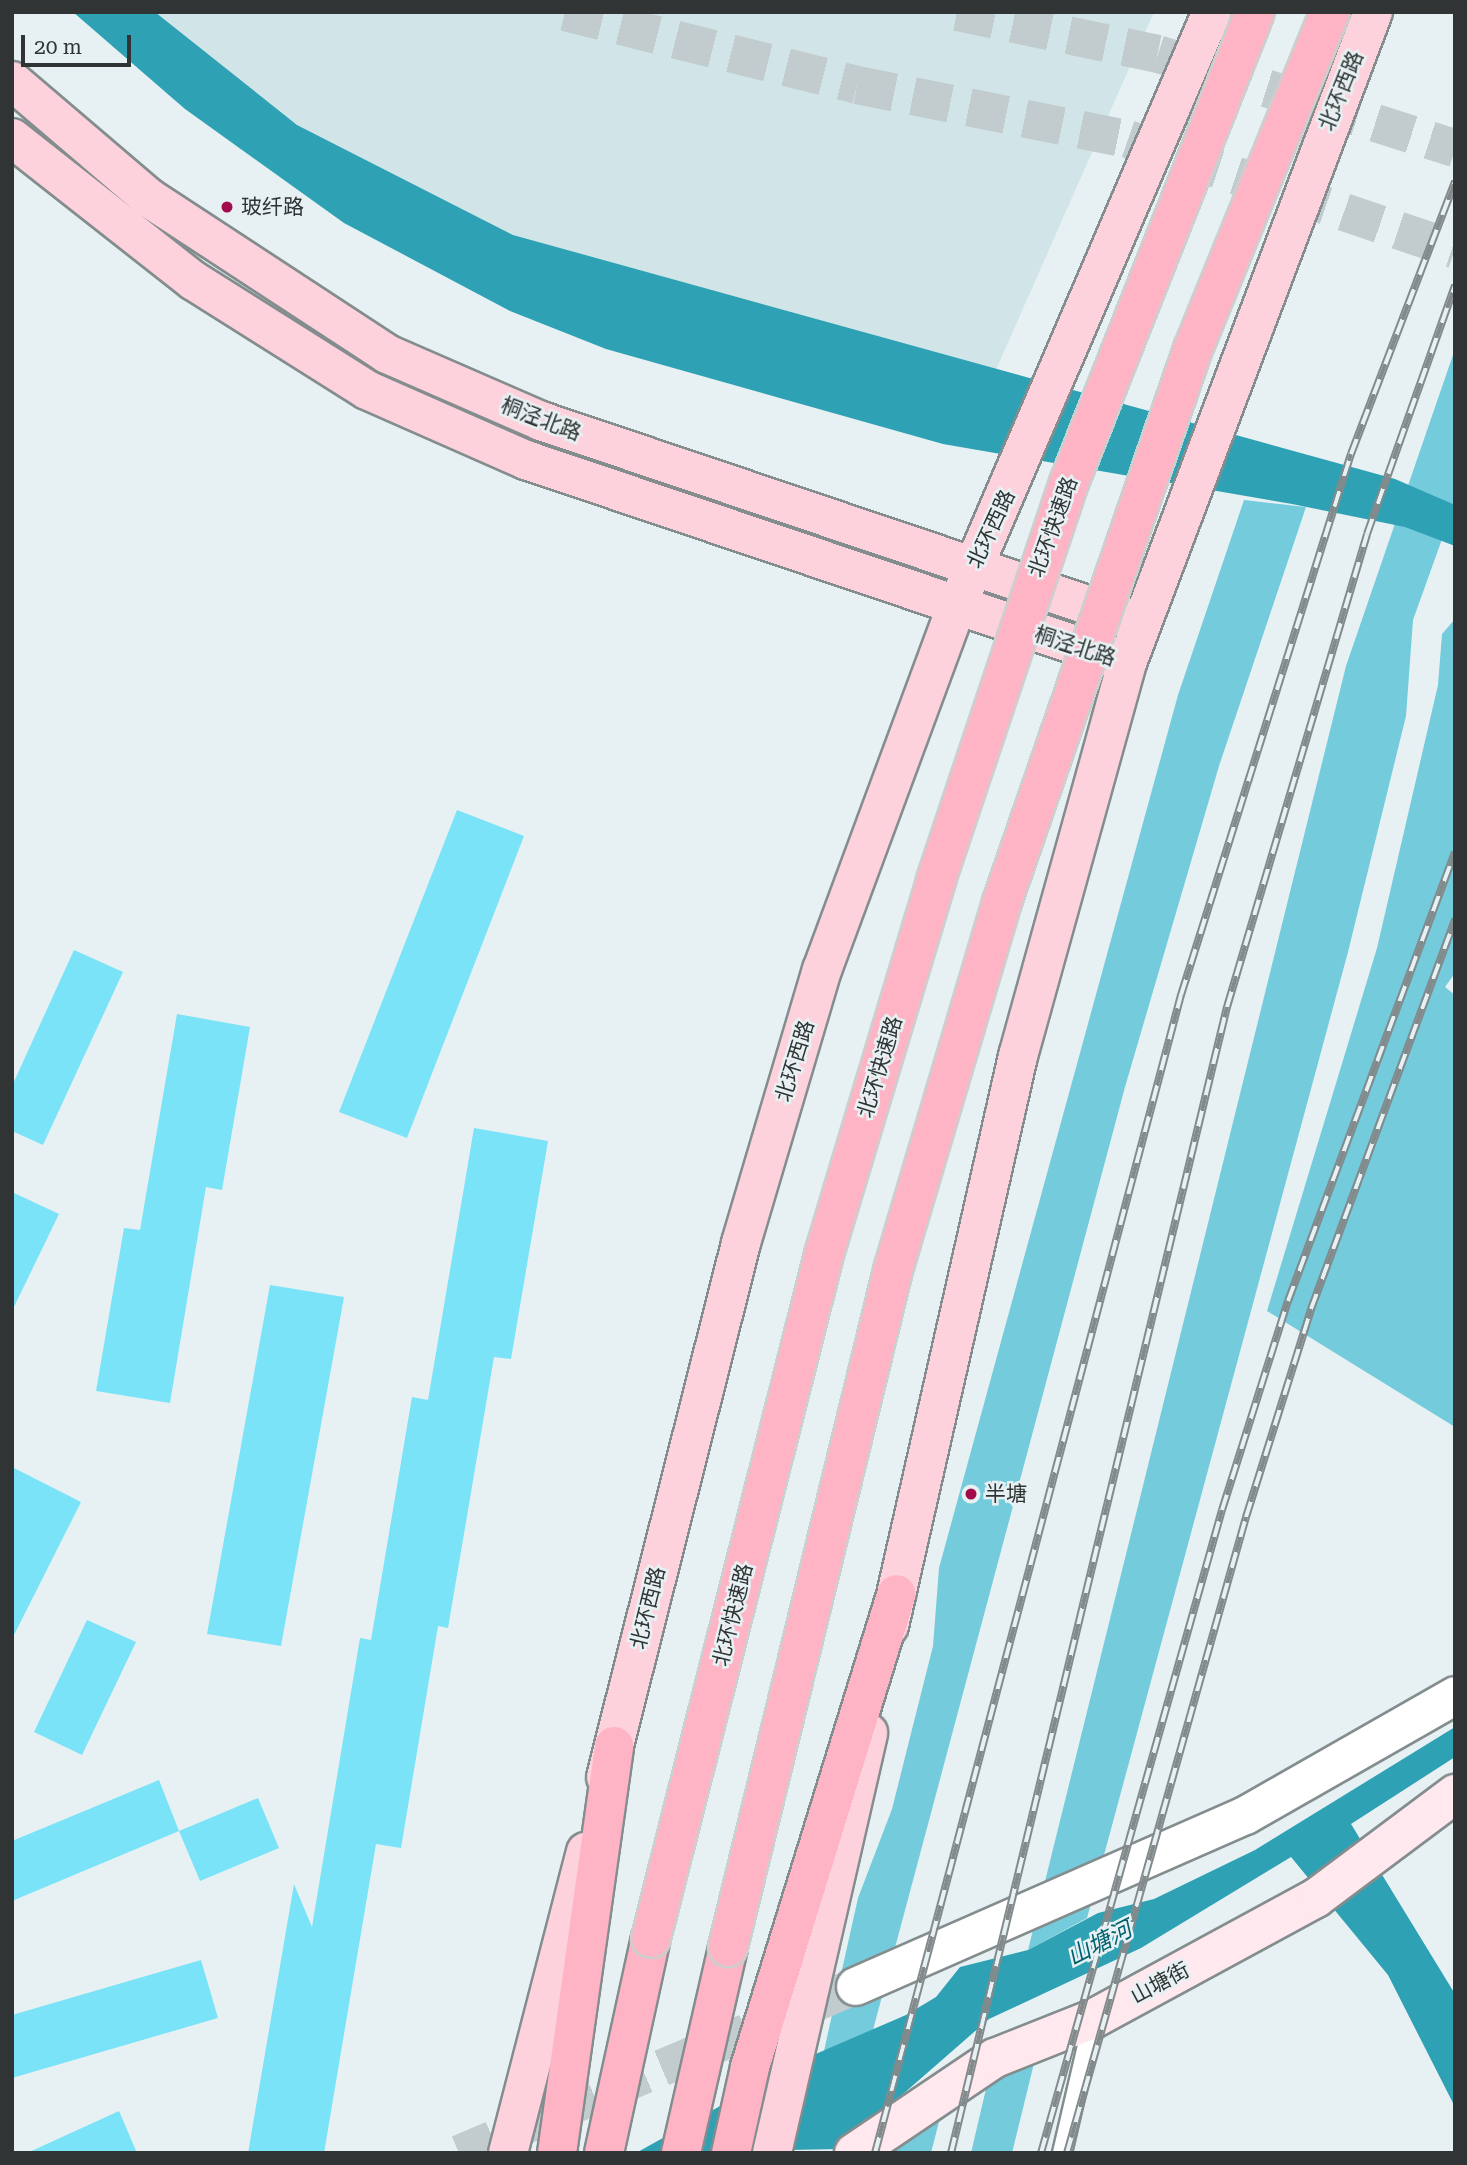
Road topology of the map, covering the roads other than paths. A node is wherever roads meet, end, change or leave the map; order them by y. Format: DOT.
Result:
graph roads {
  1 [pos="1212,12"];
  2 [pos="1255,12"];
  3 [pos="1330,12"];
  4 [pos="1373,12"];
  5 [pos="12,81"];
  6 [pos="12,138"];
  7 [pos="972,570"];
  8 [pos="956,608"];
  9 [pos="1140,623"];
  10 [pos="1127,663"];
  11 [pos="896,1594"];
  12 [pos="1455,1695"];
  13 [pos="614,1746"];
  14 [pos="1455,1794"];
  15 [pos="855,1986"];
  16 [pos="1093,2019"];
  17 [pos="508,2153"];
  18 [pos="557,2153"];
  19 [pos="604,2153"];
  20 [pos="681,2153"];
  21 [pos="731,2153"];
  22 [pos="772,2153"];
  23 [pos="854,2153"];
  24 [pos="1062,2153"];
  1 -- 7 [label="main road, 北环西路"];
  2 -- 19 [label="highway, 北环快速路, bridge"];
  3 -- 20 [label="highway, bridge"];
  4 -- 9 [label="main road, 北环西路"];
  5 -- 7 [label="main road, 桐泾北路"];
  6 -- 8 [label="main road, 桐泾北路"];
  7 -- 8 [label="main road, 北环西路"];
  7 -- 9 [label="main road, 桐泾北路"];
  8 -- 10 [label="main road, 桐泾北路"];
  8 -- 13 [label="main road, 北环西路"];
  9 -- 10 [label="main road, 北环西路"];
  10 -- 11 [label="main road, 北环西路"];
  11 -- 21 [label="highway"];
  11 -- 22 [label="main road, 北环西路"];
  12 -- 15 [label="street"];
  13 -- 17 [label="main road, 北环西路"];
  13 -- 18 [label="highway"];
  14 -- 16 [label="street, 山塘街"];
  16 -- 23 [label="street, 山塘街"];
  16 -- 24 [label="lane"];
}
